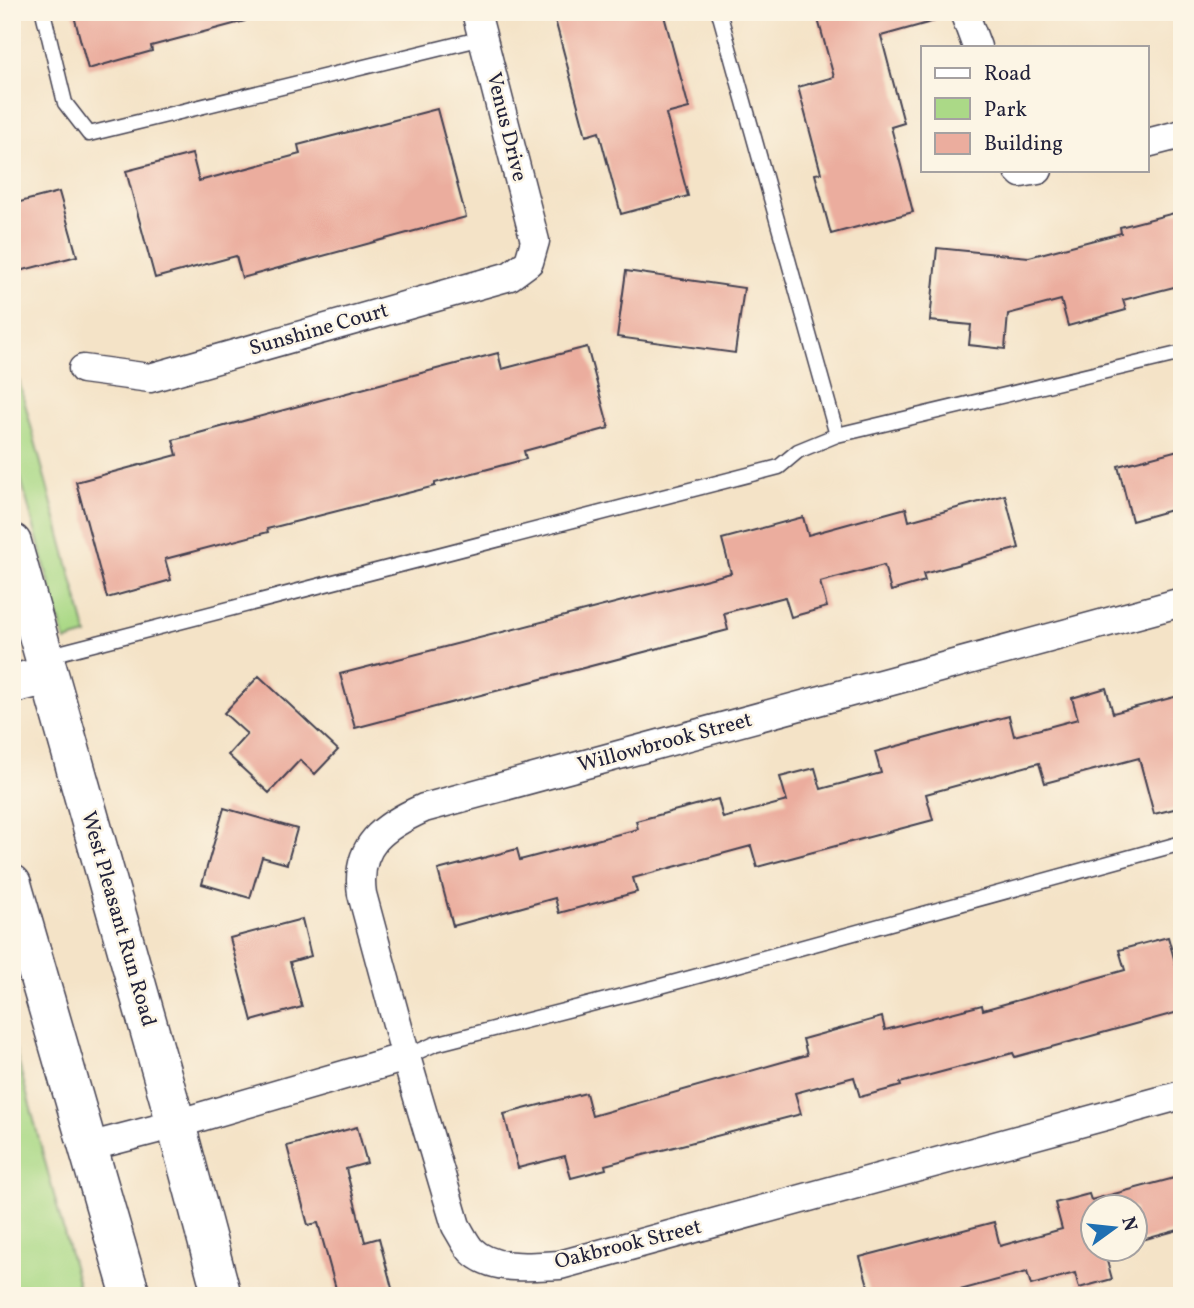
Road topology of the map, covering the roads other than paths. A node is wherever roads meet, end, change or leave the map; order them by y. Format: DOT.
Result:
graph roads {
  1 [pos="43,12"];
  2 [pos="719,12"];
  3 [pos="964,12"];
  4 [pos="479,25"];
  5 [pos="977,46"];
  6 [pos="1182,134"];
  7 [pos="1148,142"];
  8 [pos="535,241"];
  9 [pos="1182,353"];
  10 [pos="83,369"];
  11 [pos="837,435"];
  12 [pos="12,543"];
  13 [pos="1182,602"];
  14 [pos="46,666"];
  15 [pos="12,684"];
  16 [pos="1182,843"];
  17 [pos="12,884"];
  18 [pos="406,1057"];
  19 [pos="1182,1095"];
  20 [pos="176,1124"];
  21 [pos="88,1147"];
  22 [pos="131,1296"];
  23 [pos="222,1296"];
  1 -- 4 [label="lane"];
  2 -- 11 [label="lane"];
  3 -- 5 [label="street"];
  4 -- 8 [label="street, Venus Drive"];
  6 -- 7 [label="street"];
  8 -- 10 [label="street, Sunshine Court"];
  9 -- 11 [label="lane"];
  11 -- 14 [label="lane"];
  12 -- 14 [label="main road, West Pleasant Run Road"];
  13 -- 18 [label="street, Willowbrook Street"];
  14 -- 15 [label="main road"];
  14 -- 20 [label="main road, West Pleasant Run Road"];
  16 -- 18 [label="lane"];
  17 -- 21 [label="main road"];
  18 -- 19 [label="street, Oakbrook Street"];
  18 -- 20 [label="street"];
  20 -- 21 [label="street"];
  20 -- 23 [label="main road, West Pleasant Run Road"];
  21 -- 22 [label="main road"];
}
